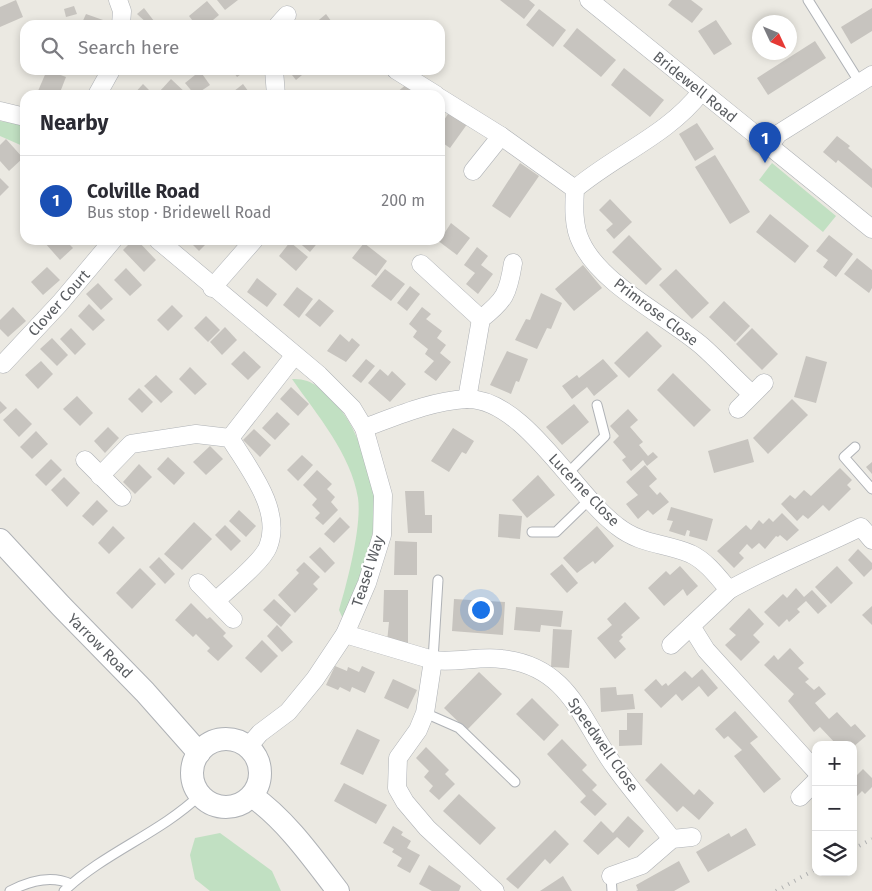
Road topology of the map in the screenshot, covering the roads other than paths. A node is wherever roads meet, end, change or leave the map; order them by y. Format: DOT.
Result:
graph roads {
  1 [pos="118,0"];
  2 [pos="589,0"];
  3 [pos="808,0"];
  4 [pos="121,20"];
  5 [pos="108,75"];
  6 [pos="274,75"];
  7 [pos="404,75"];
  8 [pos="866,79"];
  9 [pos="100,90"];
  10 [pos="276,90"];
  11 [pos="428,90"];
  12 [pos="701,92"];
  13 [pos="445,101"];
  14 [pos="0,111"];
  15 [pos="20,116"];
  16 [pos="501,136"];
  17 [pos="769,146"];
  18 [pos="473,171"];
  19 [pos="575,189"];
  20 [pos="872,228"];
  21 [pos="109,245"];
  22 [pos="164,245"];
  23 [pos="250,245"];
  24 [pos="513,263"];
  25 [pos="421,264"];
  26 [pos="212,288"];
  27 [pos="482,320"];
  28 [pos="294,356"];
  29 [pos="3,364"];
  30 [pos="467,399"];
  31 [pos="596,405"];
  32 [pos="738,409"];
  33 [pos="364,428"];
  34 [pos="230,438"];
  35 [pos="855,447"];
  36 [pos="85,460"];
  37 [pos="566,474"];
  38 [pos="100,476"];
  39 [pos="872,489"];
  40 [pos="122,497"];
  41 [pos="589,500"];
  42 [pos="869,528"];
  43 [pos="532,532"];
  44 [pos="0,540"];
  45 [pos="438,580"];
  46 [pos="198,582"];
  47 [pos="729,590"];
  48 [pos="216,600"];
  49 [pos="233,618"];
  50 [pos="691,626"];
  51 [pos="345,634"];
  52 [pos="670,646"];
  53 [pos="433,660"];
  54 [pos="425,713"];
  55 [pos="248,747"];
  56 [pos="199,753"];
  57 [pos="812,767"];
  58 [pos="515,782"];
  59 [pos="812,785"];
  60 [pos="200,795"];
  61 [pos="252,796"];
  62 [pos="800,797"];
  63 [pos="692,838"];
  64 [pos="672,839"];
  65 [pos="612,884"];
  66 [pos="67,888"];
  67 [pos="10,891"];
  68 [pos="338,891"];
  69 [pos="495,891"];
  1 -- 4 [label="street"];
  2 -- 12 [label="street, Bridewell Road"];
  3 -- 8 [label="lane"];
  5 -- 9 [label="street"];
  6 -- 10 [label="street"];
  7 -- 11 [label="street"];
  8 -- 17 [label="street"];
  12 -- 17 [label="street, Bridewell Road"];
  12 -- 19 [label="street"];
  13 -- 16 [label="street"];
  14 -- 15 [label="street"];
  16 -- 18 [label="street"];
  16 -- 19 [label="street"];
  17 -- 20 [label="street, Bridewell Road"];
  19 -- 32 [label="street, Primrose Close"];
  21 -- 29 [label="street, Clover Court"];
  22 -- 26 [label="street, Teasel Way"];
  23 -- 26 [label="street"];
  24 -- 27 [label="street"];
  25 -- 27 [label="street"];
  26 -- 28 [label="street, Teasel Way"];
  27 -- 30 [label="street"];
  28 -- 33 [label="street, Teasel Way"];
  28 -- 34 [label="street"];
  30 -- 33 [label="street, Lucerne Close"];
  30 -- 37 [label="street, Lucerne Close"];
  31 -- 37 [label="lane"];
  33 -- 51 [label="street, Teasel Way"];
  34 -- 38 [label="street"];
  34 -- 48 [label="street"];
  35 -- 39 [label="lane"];
  36 -- 38 [label="street"];
  37 -- 41 [label="street, Lucerne Close"];
  38 -- 40 [label="street"];
  41 -- 43 [label="lane"];
  41 -- 47 [label="street, Lucerne Close"];
  42 -- 47 [label="street"];
  44 -- 56 [label="street, Yarrow Road"];
  45 -- 53 [label="lane"];
  46 -- 48 [label="street"];
  47 -- 50 [label="street"];
  48 -- 49 [label="street"];
  50 -- 52 [label="street"];
  50 -- 57 [label="street"];
  51 -- 53 [label="street, Speedwell Close"];
  51 -- 55 [label="street, Teasel Way"];
  53 -- 54 [label="street"];
  53 -- 64 [label="street, Speedwell Close"];
  54 -- 58 [label="lane"];
  54 -- 69 [label="street"];
  55 -- 56 [label="street"];
  55 -- 61 [label="street"];
  56 -- 60 [label="street"];
  59 -- 62 [label="street"];
  60 -- 61 [label="street"];
  60 -- 66 [label="lane"];
  61 -- 68 [label="street"];
  63 -- 64 [label="street"];
  64 -- 65 [label="street"];
  66 -- 67 [label="lane"];
}
